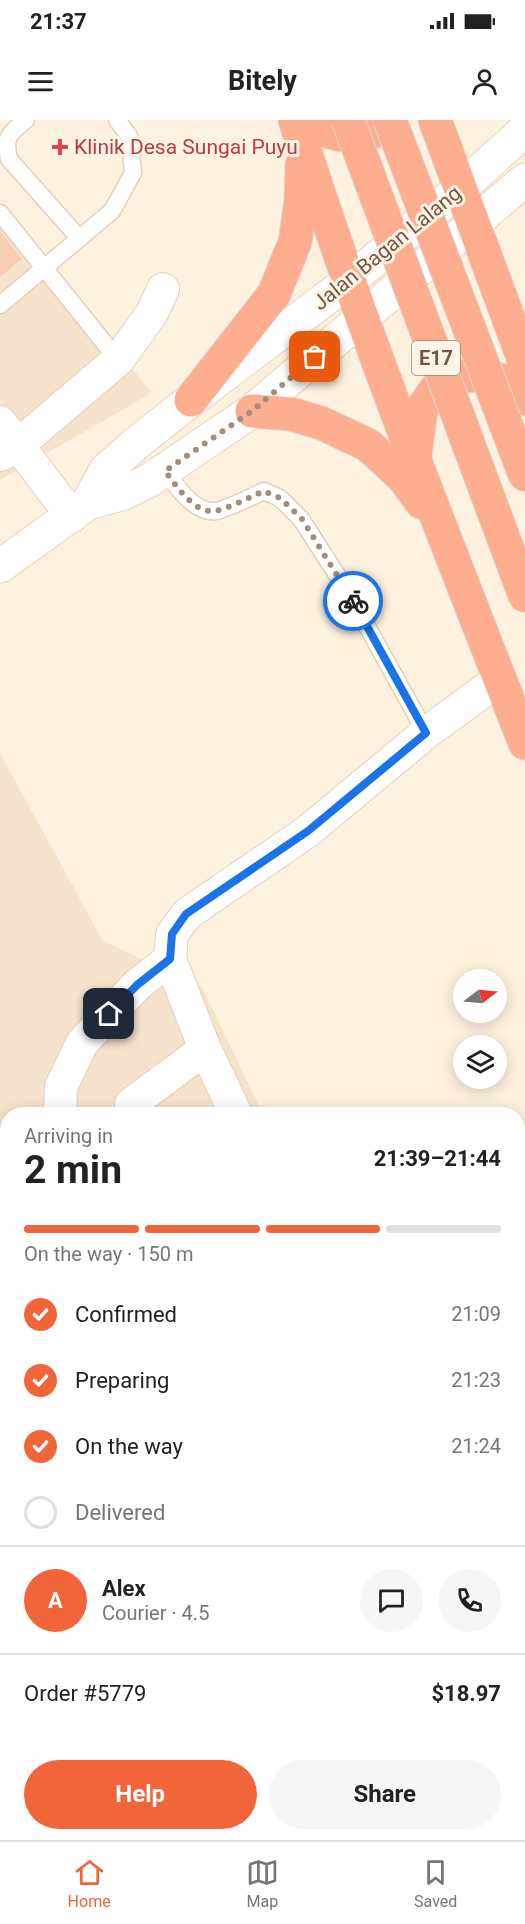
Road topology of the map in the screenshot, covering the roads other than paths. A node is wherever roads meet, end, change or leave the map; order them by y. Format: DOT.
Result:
graph roads {
  1 [pos="26,120"];
  2 [pos="117,120"];
  3 [pos="348,120"];
  4 [pos="389,120"];
  5 [pos="435,120"];
  6 [pos="302,127"];
  7 [pos="525,130"];
  8 [pos="525,180"];
  9 [pos="460,189"];
  10 [pos="0,213"];
  11 [pos="474,224"];
  12 [pos="79,238"];
  13 [pos="44,268"];
  14 [pos="349,281"];
  15 [pos="164,289"];
  16 [pos="0,305"];
  17 [pos="362,317"];
  18 [pos="118,360"];
  19 [pos="525,363"];
  20 [pos="525,399"];
  21 [pos="191,400"];
  22 [pos="252,411"];
  23 [pos="6,441"];
  24 [pos="415,460"];
  25 [pos="165,471"];
  26 [pos="525,476"];
  27 [pos="80,510"];
  28 [pos="445,535"];
  29 [pos="0,566"];
  30 [pos="525,596"];
  31 [pos="500,679"];
  32 [pos="426,733"];
  33 [pos="525,742"];
  34 [pos="170,959"];
  35 [pos="205,1049"];
  36 [pos="131,1104"];
  37 [pos="60,1107"];
  38 [pos="233,1107"];
  1 -- 12 [label="lane"];
  2 -- 12 [label="lane"];
  3 -- 30 [label="highway, E17, bridge"];
  4 -- 6 [label="highway"];
  4 -- 26 [label="highway, E17, bridge"];
  5 -- 9 [label="highway"];
  6 -- 14 [label="highway"];
  6 -- 21 [label="highway"];
  7 -- 9 [label="main road, Jalan Bagan Lalang"];
  8 -- 11 [label="main road, Jalan Bagan Lalang"];
  9 -- 11 [label="highway"];
  9 -- 14 [label="main road, Jalan Bagan Lalang"];
  10 -- 13 [label="lane"];
  11 -- 17 [label="main road, Jalan Bagan Lalang"];
  11 -- 19 [label="highway"];
  12 -- 13 [label="lane"];
  13 -- 16 [label="lane"];
  13 -- 18 [label="lane"];
  14 -- 17 [label="highway"];
  14 -- 21 [label="main road, Jalan Bagan Lalang"];
  15 -- 18 [label="street"];
  17 -- 22 [label="main road, Jalan Bagan Lalang"];
  17 -- 24 [label="highway"];
  18 -- 23 [label="street"];
  20 -- 24 [label="highway"];
  21 -- 27 [label="main road, Jalan Bagan Lalang"];
  22 -- 25 [label="main road, Jalan Bagan Lalang"];
  22 -- 28 [label="highway"];
  23 -- 27 [label="street"];
  24 -- 28 [label="highway"];
  25 -- 27 [label="main road, Jalan Bagan Lalang"];
  25 -- 32 [label="lane"];
  27 -- 29 [label="main road, Jalan Bagan Lalang"];
  28 -- 31 [label="highway"];
  31 -- 32 [label="street"];
  31 -- 33 [label="highway"];
  32 -- 34 [label="street"];
  34 -- 35 [label="street"];
  34 -- 37 [label="street"];
  35 -- 36 [label="street"];
  35 -- 38 [label="street"];
}
